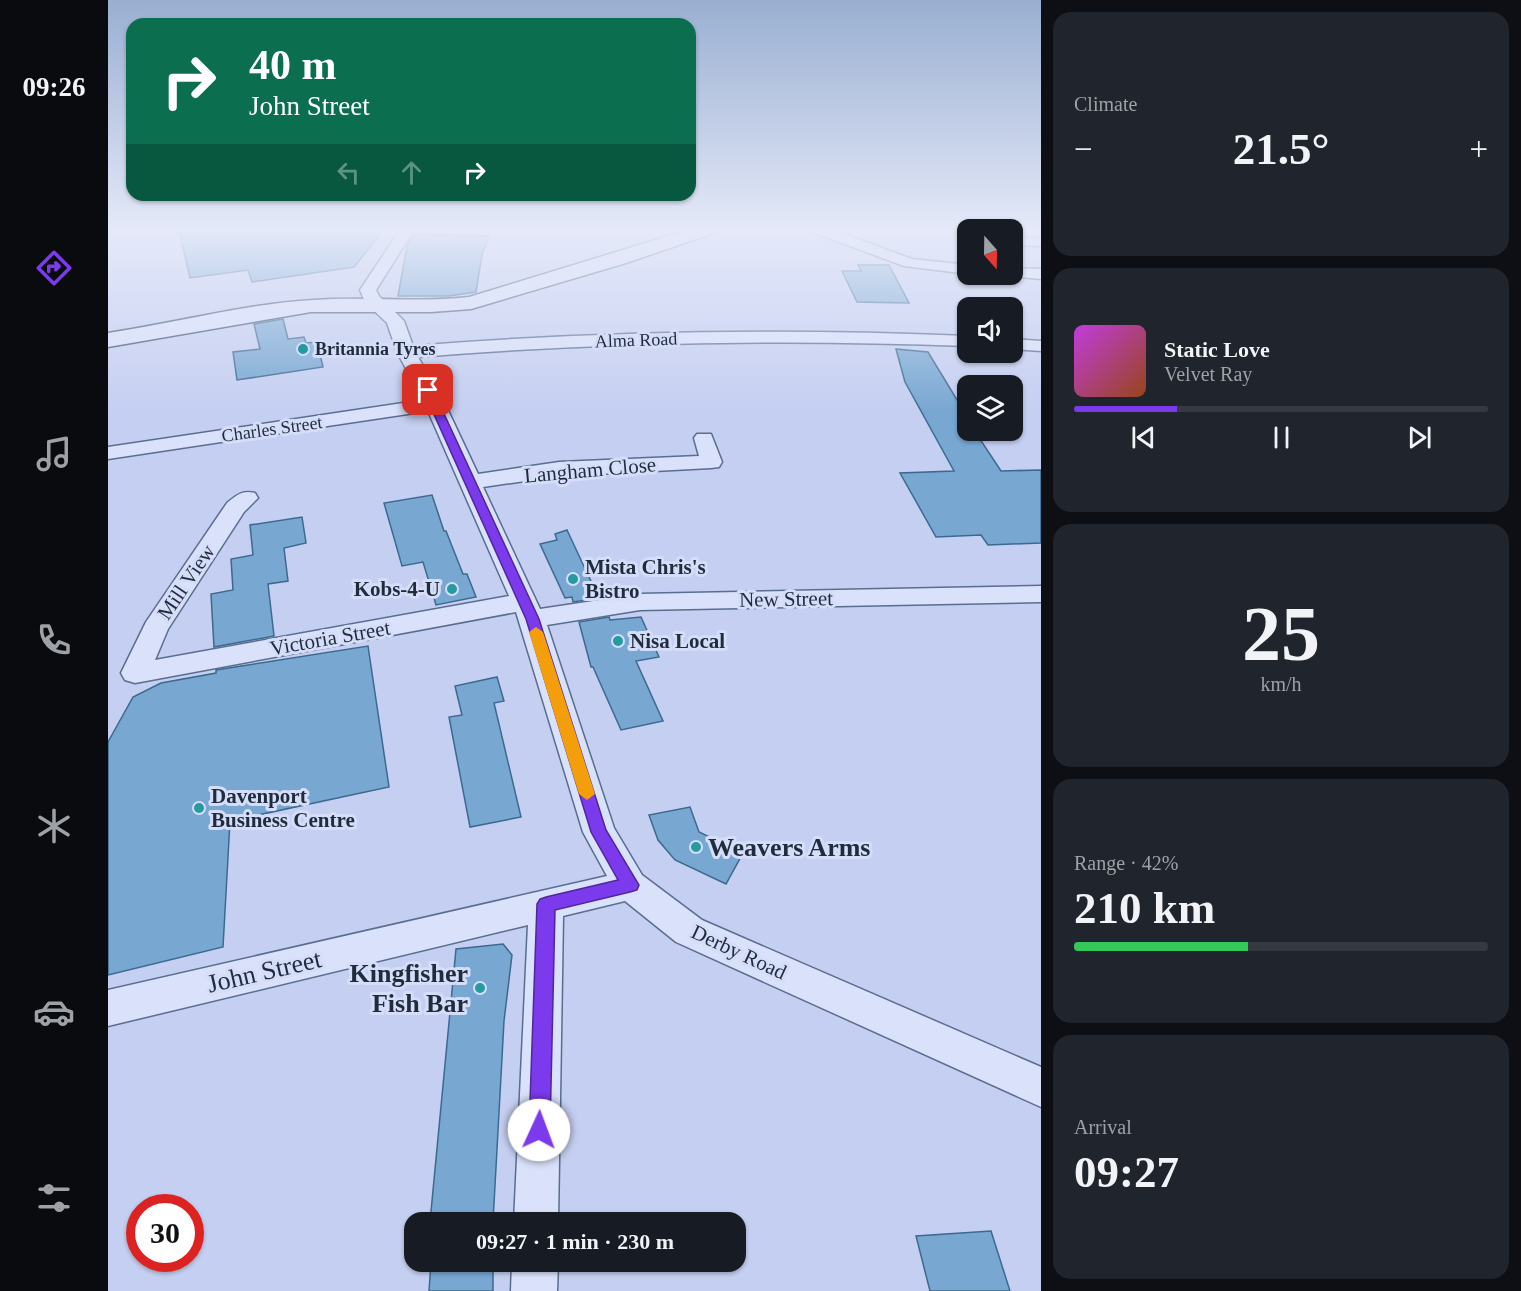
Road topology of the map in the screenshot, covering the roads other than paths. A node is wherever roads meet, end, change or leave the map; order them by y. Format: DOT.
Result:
graph roads {
  1 [pos="368,290"];
  2 [pos="517,290"];
  3 [pos="380,306"];
  4 [pos="108,340"];
  5 [pos="957,340"];
  6 [pos="1023,345"];
  7 [pos="1041,346"];
  8 [pos="406,352"];
  9 [pos="435,405"];
  10 [pos="704,438"];
  11 [pos="108,453"];
  12 [pos="470,482"];
  13 [pos="247,498"];
  14 [pos="1041,594"];
  15 [pos="528,611"];
  16 [pos="135,673"];
  17 [pos="630,885"];
  18 [pos="546,904"];
  19 [pos="108,1008"];
  20 [pos="1041,1087"];
  21 [pos="536,1212"];
  22 [pos="535,1272"];
  23 [pos="534,1291"];
  1 -- 3 [label="street, Derby Road"];
  2 -- 3 [label="main road"];
  3 -- 4 [label="main road"];
  3 -- 8 [label="street, Derby Road"];
  5 -- 8 [label="street, Alma Road"];
  6 -- 7 [label="street"];
  8 -- 9 [label="street, Derby Road"];
  9 -- 11 [label="street, Charles Street"];
  9 -- 12 [label="street, Derby Road"];
  10 -- 12 [label="street, Langham Close"];
  12 -- 15 [label="street, Derby Road"];
  13 -- 16 [label="street, Mill View"];
  14 -- 15 [label="street, New Street"];
  15 -- 16 [label="street, Victoria Street"];
  15 -- 17 [label="street, Derby Road"];
  17 -- 18 [label="street, John Street"];
  17 -- 20 [label="street, Derby Road"];
  18 -- 19 [label="street, John Street"];
  18 -- 21 [label="street"];
  22 -- 23 [label="street"];
}
